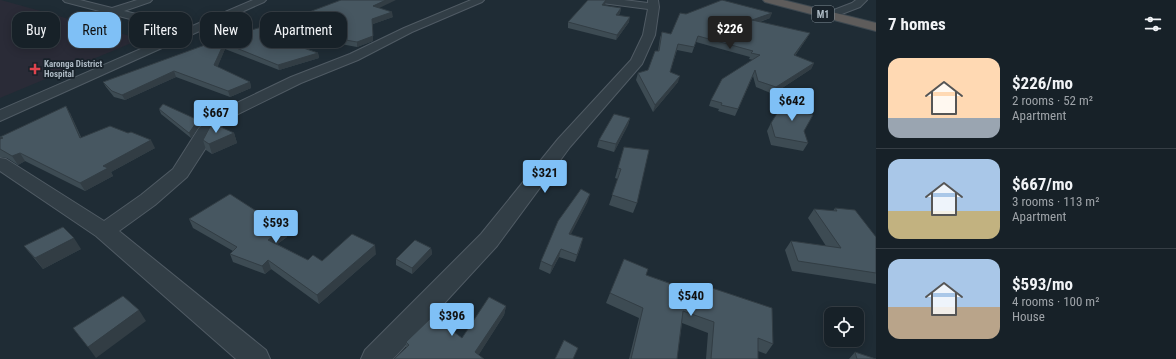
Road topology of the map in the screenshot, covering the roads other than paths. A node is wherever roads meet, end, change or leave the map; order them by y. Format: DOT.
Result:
graph roads {
  1 [pos="68,0"];
  2 [pos="147,0"];
  3 [pos="261,0"];
  4 [pos="480,0"];
  5 [pos="602,0"];
  6 [pos="769,0"];
  7 [pos="862,0"];
  8 [pos="653,4"];
  9 [pos="114,11"];
  10 [pos="129,15"];
  11 [pos="830,15"];
  12 [pos="876,27"];
  13 [pos="192,31"];
  14 [pos="153,48"];
  15 [pos="0,116"];
  16 [pos="0,164"];
  17 [pos="104,231"];
  18 [pos="256,359"];
  19 [pos="375,359"];
  1 -- 9 [label="street"];
  2 -- 9 [label="street"];
  3 -- 13 [label="street"];
  4 -- 17 [label="street"];
  5 -- 8 [label="street"];
  6 -- 11 [label="highway, M1"];
  7 -- 11 [label="street"];
  8 -- 19 [label="street"];
  9 -- 10 [label="street"];
  11 -- 12 [label="highway, M1"];
  14 -- 15 [label="street"];
  16 -- 17 [label="street"];
  17 -- 18 [label="street"];
}
